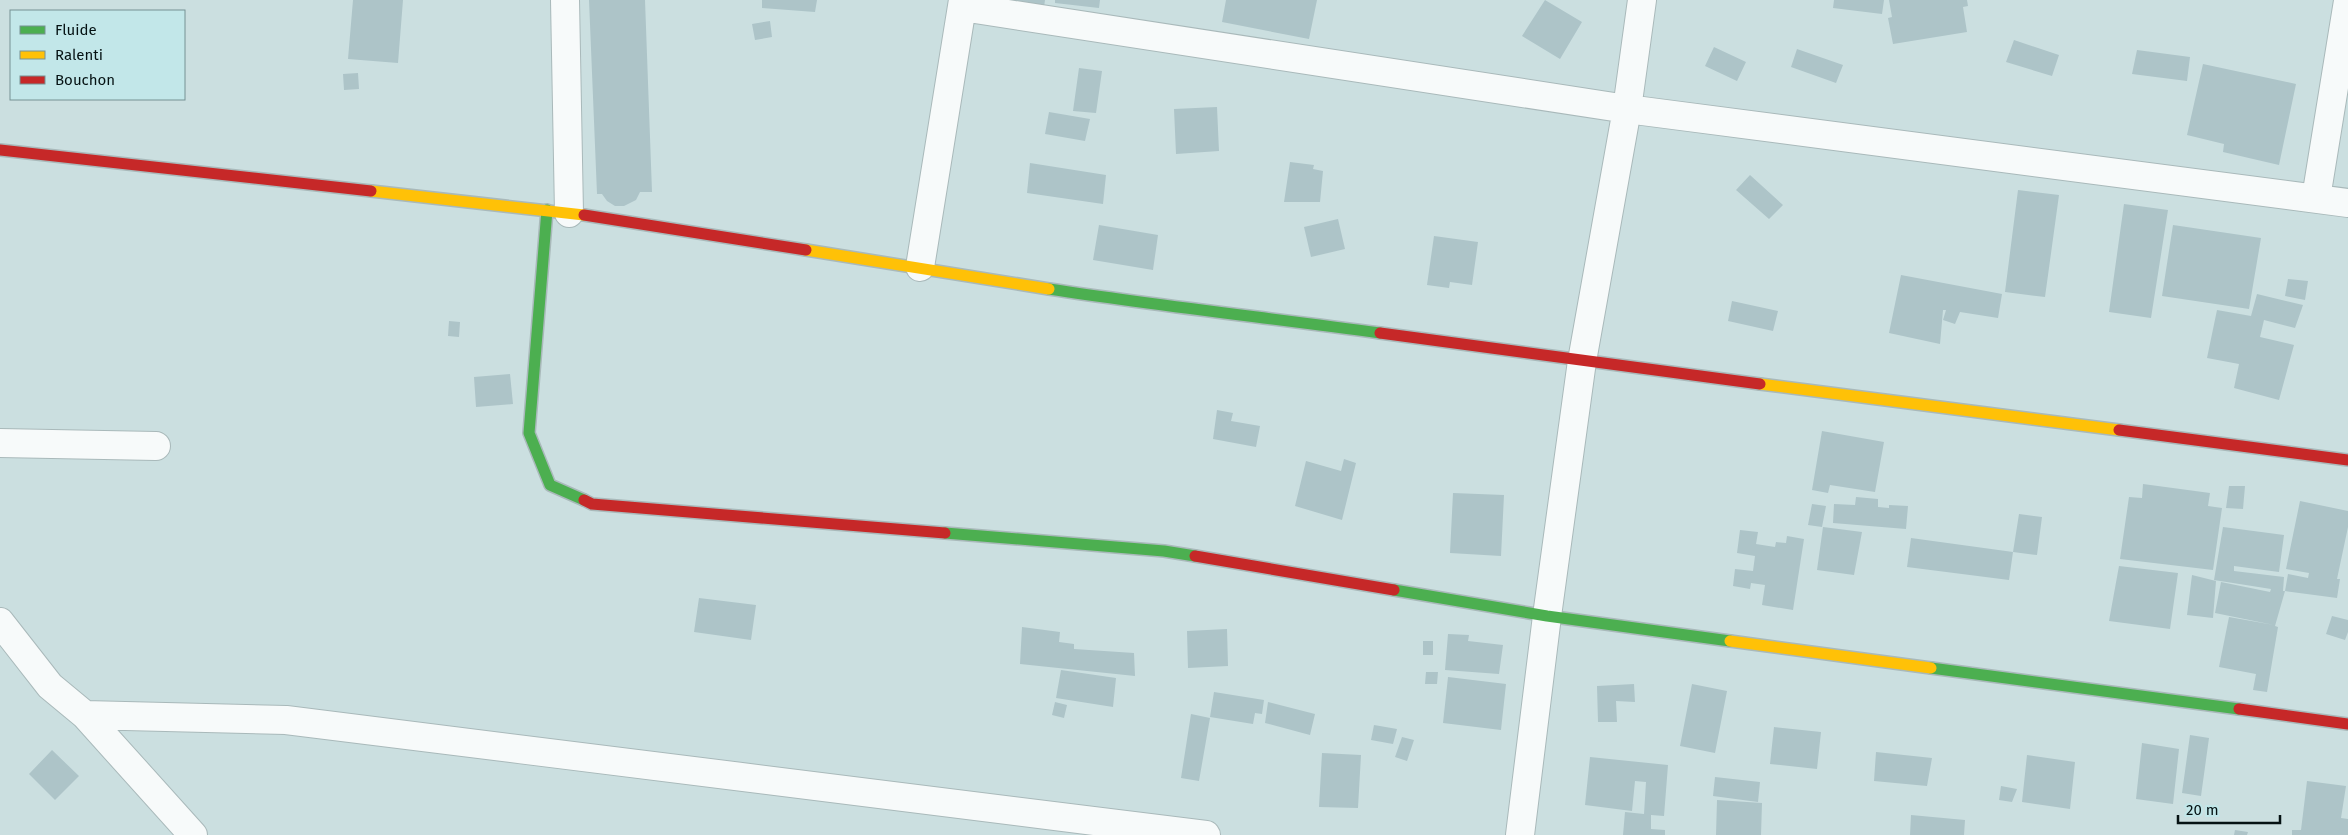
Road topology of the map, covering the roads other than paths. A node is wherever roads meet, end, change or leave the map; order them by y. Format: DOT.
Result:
graph roads {
  1 [pos="565,0"];
  2 [pos="1642,0"];
  3 [pos="2348,1"];
  4 [pos="963,4"];
  5 [pos="1627,109"];
  6 [pos="0,150"];
  7 [pos="2316,198"];
  8 [pos="2348,203"];
  9 [pos="558,212"];
  10 [pos="920,267"];
  11 [pos="1582,361"];
  12 [pos="0,442"];
  13 [pos="156,446"];
  14 [pos="2348,460"];
  15 [pos="1547,616"];
  16 [pos="0,622"];
  17 [pos="85,715"];
  18 [pos="2348,724"];
  19 [pos="193,835"];
  20 [pos="1206,835"];
  21 [pos="1520,835"];
  1 -- 9 [label="street"];
  2 -- 5 [label="street"];
  3 -- 7 [label="street"];
  4 -- 5 [label="street"];
  4 -- 10 [label="street"];
  5 -- 7 [label="street"];
  5 -- 11 [label="street"];
  6 -- 9 [label="street"];
  7 -- 8 [label="street"];
  9 -- 10 [label="street"];
  9 -- 15 [label="street"];
  10 -- 11 [label="street"];
  11 -- 14 [label="street"];
  11 -- 15 [label="street"];
  12 -- 13 [label="street"];
  15 -- 18 [label="street"];
  15 -- 21 [label="street"];
  16 -- 17 [label="street"];
  17 -- 19 [label="street"];
  17 -- 20 [label="street"];
}
